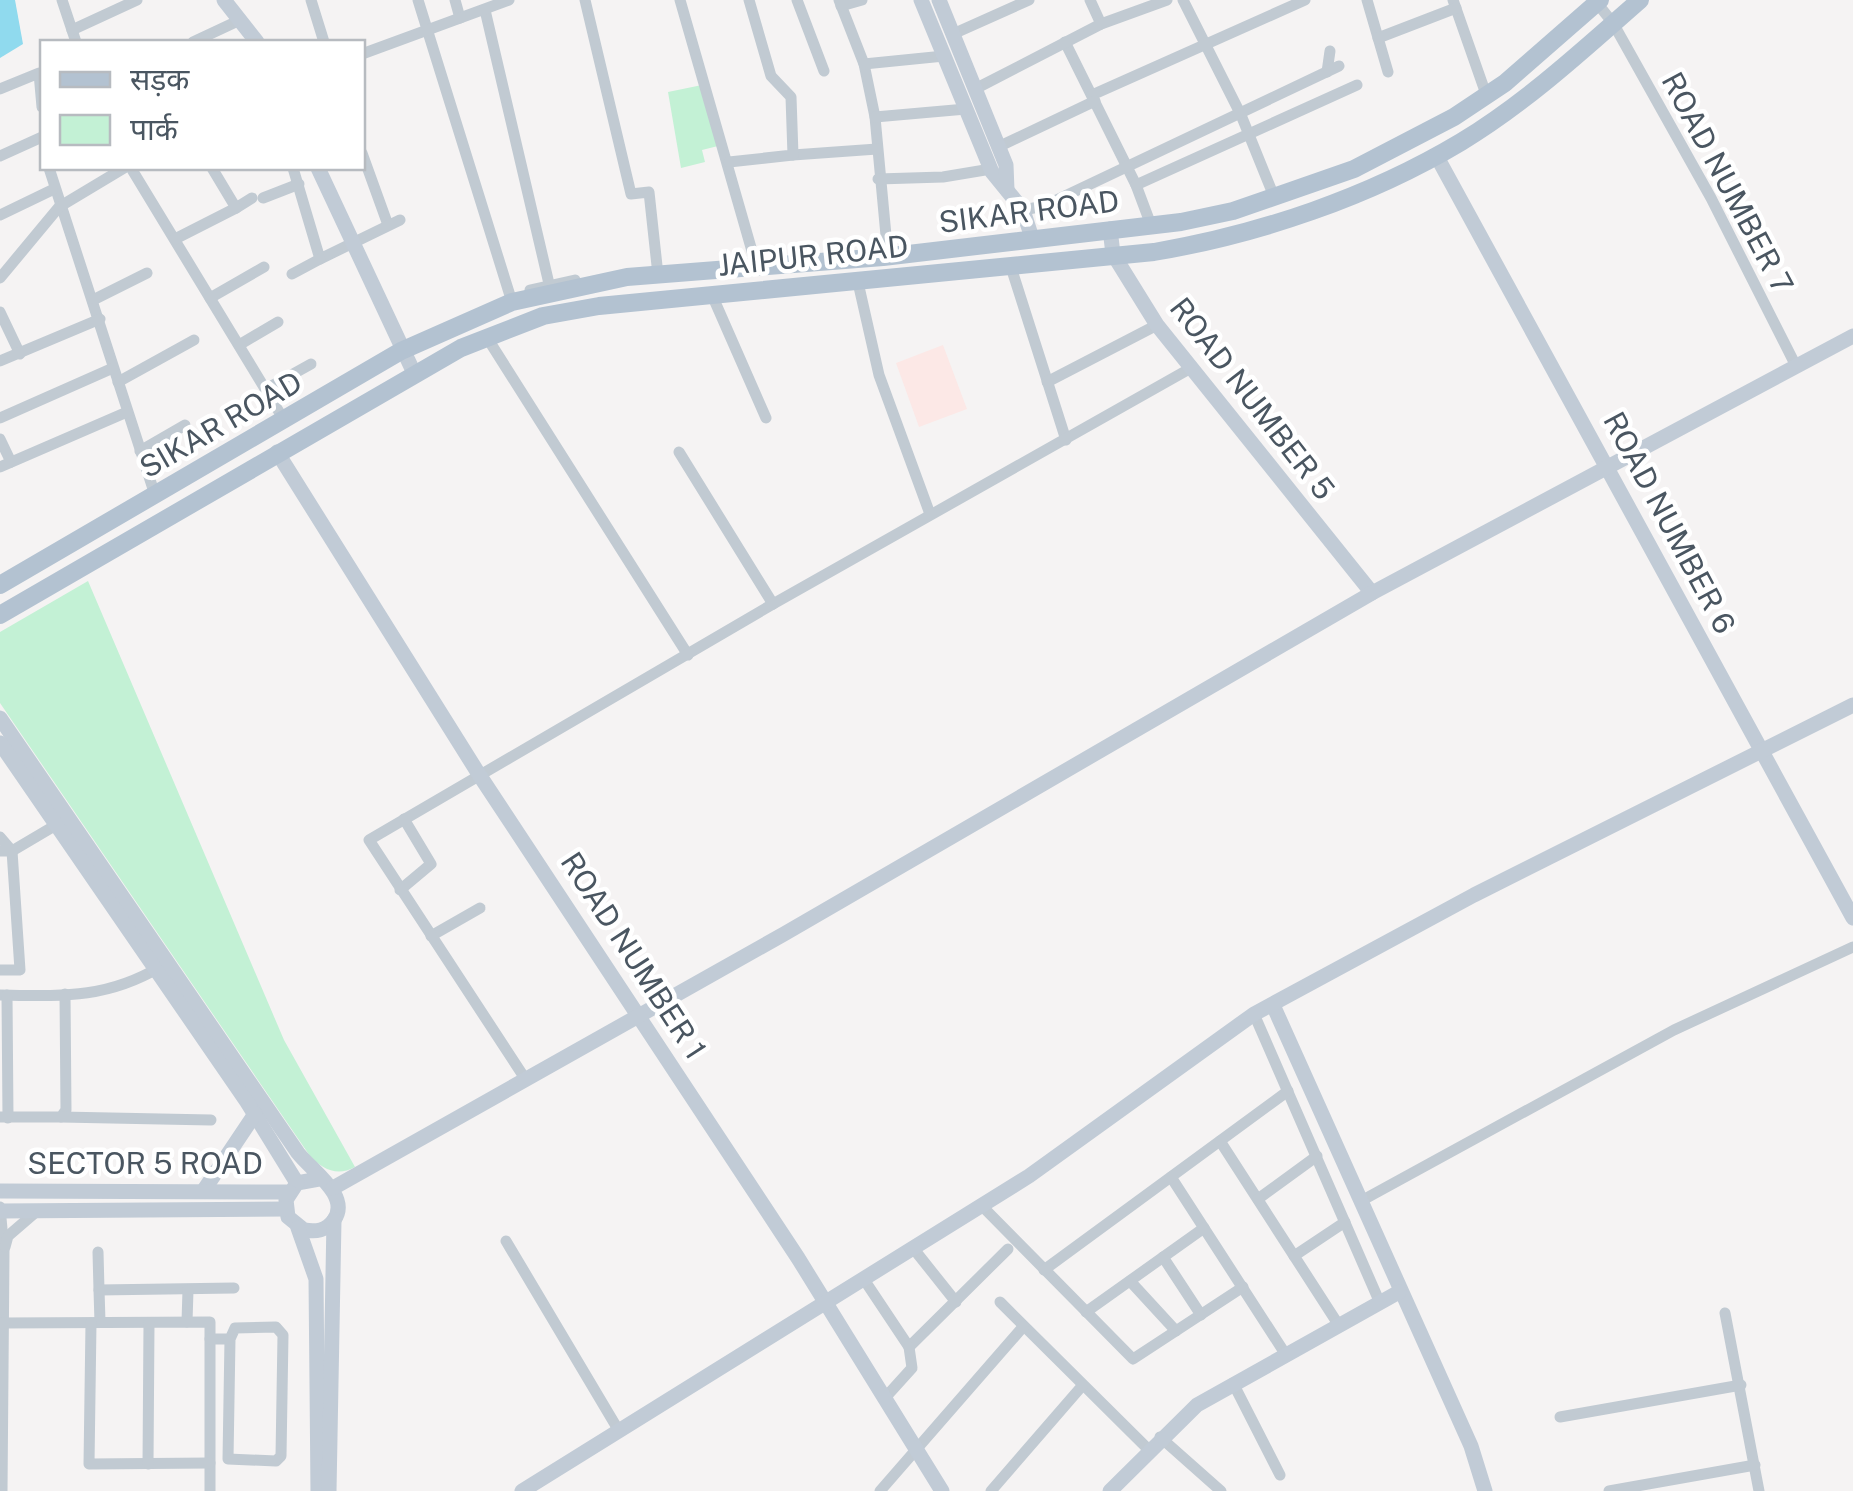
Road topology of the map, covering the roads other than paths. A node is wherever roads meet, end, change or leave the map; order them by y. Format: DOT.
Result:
graph roads {
  1 [pos="62,0"];
  2 [pos="138,0"];
  3 [pos="224,0"];
  4 [pos="311,0"];
  5 [pos="418,0"];
  6 [pos="455,0"];
  7 [pos="509,0"];
  8 [pos="585,0"];
  9 [pos="680,0"];
  10 [pos="749,0"];
  11 [pos="796,0"];
  12 [pos="862,0"];
  13 [pos="922,0"];
  14 [pos="939,0"];
  15 [pos="1029,0"];
  16 [pos="1090,0"];
  17 [pos="1167,0"];
  18 [pos="1183,0"];
  19 [pos="1304,0"];
  20 [pos="1366,0"];
  21 [pos="1640,0"];
  22 [pos="1598,1"];
  23 [pos="840,3"];
  24 [pos="1455,4"];
  25 [pos="485,10"];
  26 [pos="460,18"];
  27 [pos="240,20"];
  28 [pos="1613,23"];
  29 [pos="1101,24"];
  30 [pos="426,28"];
  31 [pos="953,34"];
  32 [pos="74,36"];
  33 [pos="1378,38"];
  34 [pos="197,40"];
  35 [pos="255,40"];
  36 [pos="323,40"];
  37 [pos="1065,42"];
  38 [pos="1204,44"];
  39 [pos="1330,50"];
  40 [pos="365,53"];
  41 [pos="944,56"];
  42 [pos="864,64"];
  43 [pos="824,71"];
  44 [pos="1388,72"];
  45 [pos="40,84"];
  46 [pos="1357,86"];
  47 [pos="0,89"];
  48 [pos="970,97"];
  49 [pos="1487,97"];
  50 [pos="1093,98"];
  51 [pos="1241,115"];
  52 [pos="875,117"];
  53 [pos="1250,136"];
  54 [pos="40,137"];
  55 [pos="998,146"];
  56 [pos="877,149"];
  57 [pos="1436,154"];
  58 [pos="794,155"];
  59 [pos="0,156"];
  60 [pos="365,159"];
  61 [pos="729,162"];
  62 [pos="1126,164"];
  63 [pos="991,169"];
  64 [pos="49,170"];
  65 [pos="124,170"];
  66 [pos="129,170"];
  67 [pos="213,170"];
  68 [pos="294,170"];
  69 [pos="319,170"];
  70 [pos="878,178"];
  71 [pos="299,184"];
  72 [pos="1136,185"];
  73 [pos="52,190"];
  74 [pos="1007,190"];
  75 [pos="1275,198"];
  76 [pos="59,207"];
  77 [pos="236,208"];
  78 [pos="1023,210"];
  79 [pos="0,215"];
  80 [pos="1150,225"];
  81 [pos="1110,229"];
  82 [pos="1032,238"];
  83 [pos="175,239"];
  84 [pos="350,244"];
  85 [pos="887,253"];
  86 [pos="1113,254"];
  87 [pos="320,260"];
  88 [pos="755,262"];
  89 [pos="1010,264"];
  90 [pos="264,267"];
  91 [pos="658,272"];
  92 [pos="148,273"];
  93 [pos="292,274"];
  94 [pos="0,278"];
  95 [pos="857,278"];
  96 [pos="550,287"];
  97 [pos="712,294"];
  98 [pos="95,298"];
  99 [pos="210,298"];
  100 [pos="511,299"];
  101 [pos="0,312"];
  102 [pos="100,319"];
  103 [pos="278,322"];
  104 [pos="1157,325"];
  105 [pos="486,336"];
  106 [pos="1853,336"];
  107 [pos="194,340"];
  108 [pos="239,345"];
  109 [pos="400,348"];
  110 [pos="20,354"];
  111 [pos="0,361"];
  112 [pos="311,364"];
  113 [pos="1796,366"];
  114 [pos="113,368"];
  115 [pos="1190,368"];
  116 [pos="414,373"];
  117 [pos="118,382"];
  118 [pos="1046,382"];
  119 [pos="266,390"];
  120 [pos="127,412"];
  121 [pos="0,418"];
  122 [pos="283,418"];
  123 [pos="766,418"];
  124 [pos="185,425"];
  125 [pos="0,439"];
  126 [pos="1066,440"];
  127 [pos="140,451"];
  128 [pos="276,452"];
  129 [pos="679,452"];
  130 [pos="5,464"];
  131 [pos="1607,468"];
  132 [pos="154,492"];
  133 [pos="930,514"];
  134 [pos="0,582"];
  135 [pos="1372,593"];
  136 [pos="773,604"];
  137 [pos="2,617"];
  138 [pos="688,655"];
  139 [pos="1853,705"];
  140 [pos="0,718"];
  141 [pos="0,743"];
  142 [pos="1762,752"];
  143 [pos="480,776"];
  144 [pos="404,819"];
  145 [pos="56,825"];
  146 [pos="0,837"];
  147 [pos="6,851"];
  148 [pos="400,890"];
  149 [pos="480,908"];
  150 [pos="1853,918"];
  151 [pos="431,936"];
  152 [pos="1853,947"];
  153 [pos="162,966"];
  154 [pos="0,970"];
  155 [pos="20,970"];
  156 [pos="66,994"];
  157 [pos="4,995"];
  158 [pos="22,996"];
  159 [pos="1273,1005"];
  160 [pos="1254,1014"];
  161 [pos="639,1016"];
  162 [pos="526,1080"];
  163 [pos="1288,1091"];
  164 [pos="255,1114"];
  165 [pos="61,1117"];
  166 [pos="4,1118"];
  167 [pos="211,1120"];
  168 [pos="1220,1140"];
  169 [pos="1316,1156"];
  170 [pos="1171,1176"];
  171 [pos="326,1184"];
  172 [pos="293,1187"];
  173 [pos="204,1190"];
  174 [pos="0,1191"];
  175 [pos="1258,1199"];
  176 [pos="1361,1201"];
  177 [pos="981,1206"];
  178 [pos="286,1209"];
  179 [pos="0,1210"];
  180 [pos="37,1211"];
  181 [pos="334,1220"];
  182 [pos="1345,1222"];
  183 [pos="298,1228"];
  184 [pos="1204,1228"];
  185 [pos="506,1241"];
  186 [pos="2,1248"];
  187 [pos="913,1248"];
  188 [pos="1008,1249"];
  189 [pos="98,1252"];
  190 [pos="1294,1256"];
  191 [pos="1163,1257"];
  192 [pos="1044,1270"];
  193 [pos="863,1278"];
  194 [pos="1130,1281"];
  195 [pos="1242,1287"];
  196 [pos="234,1288"];
  197 [pos="100,1290"];
  198 [pos="188,1290"];
  199 [pos="1399,1292"];
  200 [pos="824,1301"];
  201 [pos="956,1302"];
  202 [pos="1000,1302"];
  203 [pos="1380,1302"];
  204 [pos="1086,1312"];
  205 [pos="1725,1313"];
  206 [pos="1201,1315"];
  207 [pos="284,1321"];
  208 [pos="96,1322"];
  209 [pos="187,1322"];
  210 [pos="210,1322"];
  211 [pos="2,1323"];
  212 [pos="149,1323"];
  213 [pos="1338,1324"];
  214 [pos="1023,1327"];
  215 [pos="1176,1331"];
  216 [pos="230,1338"];
  217 [pos="210,1339"];
  218 [pos="909,1347"];
  219 [pos="1286,1355"];
  220 [pos="1,1362"];
  221 [pos="1233,1383"];
  222 [pos="1741,1385"];
  223 [pos="1082,1386"];
  224 [pos="884,1398"];
  225 [pos="210,1412"];
  226 [pos="228,1412"];
  227 [pos="1560,1417"];
  228 [pos="228,1427"];
  229 [pos="210,1428"];
  230 [pos="619,1431"];
  231 [pos="1160,1437"];
  232 [pos="914,1448"];
  233 [pos="1148,1449"];
  234 [pos="148,1464"];
  235 [pos="210,1464"];
  236 [pos="1755,1465"];
  237 [pos="1280,1475"];
  238 [pos="1114,1490"];
  239 [pos="2,1491"];
  240 [pos="210,1491"];
  241 [pos="318,1491"];
  242 [pos="329,1491"];
  243 [pos="522,1491"];
  244 [pos="880,1491"];
  245 [pos="942,1491"];
  246 [pos="991,1491"];
  247 [pos="1222,1491"];
  248 [pos="1485,1491"];
  249 [pos="1609,1491"];
  250 [pos="1759,1491"];
  1 -- 32 [label="street"];
  2 -- 32 [label="street"];
  3 -- 27 [label="street"];
  4 -- 36 [label="street"];
  5 -- 30 [label="street"];
  6 -- 26 [label="street"];
  7 -- 25 [label="street"];
  8 -- 91 [label="street"];
  9 -- 61 [label="street"];
  10 -- 58 [label="street"];
  11 -- 43 [label="street"];
  12 -- 23 [label="street"];
  13 -- 41 [label="street"];
  14 -- 31 [label="street"];
  15 -- 31 [label="street"];
  16 -- 29 [label="street"];
  17 -- 29 [label="street"];
  18 -- 38 [label="street"];
  19 -- 38 [label="street"];
  20 -- 33 [label="street"];
  21 -- 28 [label="main road, JAIPUR ROAD"];
  22 -- 28 [label="street, ROAD NUMBER 7"];
  22 -- 49 [label="main road, SIKAR ROAD"];
  23 -- 42 [label="street"];
  24 -- 33 [label="street"];
  24 -- 49 [label="street"];
  25 -- 26 [label="street"];
  25 -- 96 [label="street"];
  26 -- 30 [label="street"];
  27 -- 34 [label="street"];
  27 -- 35 [label="street"];
  28 -- 57 [label="main road, JAIPUR ROAD"];
  28 -- 113 [label="street, ROAD NUMBER 7"];
  29 -- 37 [label="street"];
  30 -- 40 [label="street"];
  30 -- 100 [label="street"];
  31 -- 48 [label="street"];
  33 -- 44 [label="street"];
  37 -- 48 [label="street"];
  37 -- 50 [label="street"];
  38 -- 50 [label="street"];
  38 -- 51 [label="street"];
  39 -- 51 [label="street"];
  41 -- 42 [label="street"];
  41 -- 48 [label="street"];
  42 -- 52 [label="street"];
  45 -- 47 [label="street"];
  46 -- 53 [label="street"];
  48 -- 52 [label="street"];
  48 -- 55 [label="street"];
  48 -- 63 [label="street"];
  49 -- 75 [label="main road, SIKAR ROAD"];
  50 -- 55 [label="street"];
  50 -- 62 [label="street"];
  51 -- 53 [label="street"];
  51 -- 62 [label="street"];
  52 -- 56 [label="street"];
  53 -- 72 [label="street"];
  53 -- 75 [label="street"];
  54 -- 59 [label="street"];
  55 -- 74 [label="street"];
  56 -- 58 [label="street"];
  56 -- 70 [label="street"];
  57 -- 86 [label="main road, JAIPUR ROAD"];
  57 -- 131 [label="street, ROAD NUMBER 6"];
  58 -- 61 [label="street"];
  60 -- 84 [label="street"];
  61 -- 88 [label="street"];
  62 -- 72 [label="street"];
  62 -- 78 [label="street"];
  63 -- 70 [label="street"];
  63 -- 74 [label="street"];
  64 -- 73 [label="street"];
  65 -- 76 [label="street"];
  66 -- 83 [label="street"];
  67 -- 77 [label="street"];
  68 -- 71 [label="street"];
  69 -- 84 [label="street"];
  70 -- 85 [label="street"];
  71 -- 77 [label="street"];
  71 -- 87 [label="street"];
  72 -- 80 [label="street"];
  73 -- 76 [label="street"];
  73 -- 79 [label="street"];
  74 -- 78 [label="street"];
  75 -- 80 [label="main road, SIKAR ROAD"];
  76 -- 94 [label="street"];
  76 -- 98 [label="street"];
  77 -- 83 [label="street"];
  78 -- 82 [label="street"];
  80 -- 81 [label="main road, SIKAR ROAD"];
  81 -- 82 [label="main road, SIKAR ROAD"];
  81 -- 86 [label="street, ROAD NUMBER 5"];
  82 -- 85 [label="main road, SIKAR ROAD"];
  83 -- 99 [label="street"];
  84 -- 87 [label="street"];
  84 -- 109 [label="street"];
  85 -- 88 [label="main road, SIKAR ROAD"];
  86 -- 89 [label="main road, JAIPUR ROAD"];
  86 -- 104 [label="street, ROAD NUMBER 5"];
  87 -- 93 [label="street"];
  88 -- 91 [label="main road, SIKAR ROAD"];
  89 -- 95 [label="main road, JAIPUR ROAD"];
  89 -- 118 [label="street"];
  90 -- 99 [label="street"];
  91 -- 96 [label="main road, SIKAR ROAD"];
  92 -- 98 [label="street"];
  95 -- 97 [label="main road, JAIPUR ROAD"];
  95 -- 133 [label="street"];
  96 -- 100 [label="main road, SIKAR ROAD"];
  97 -- 105 [label="main road, JAIPUR ROAD"];
  97 -- 123 [label="street"];
  98 -- 102 [label="street"];
  99 -- 108 [label="street"];
  100 -- 109 [label="main road, SIKAR ROAD"];
  101 -- 110 [label="street"];
  102 -- 110 [label="street"];
  102 -- 114 [label="street"];
  103 -- 108 [label="street"];
  104 -- 115 [label="street, ROAD NUMBER 5"];
  104 -- 118 [label="street"];
  105 -- 116 [label="main road, JAIPUR ROAD"];
  105 -- 138 [label="street"];
  106 -- 113 [label="street"];
  107 -- 117 [label="street"];
  108 -- 119 [label="street"];
  109 -- 116 [label="street"];
  109 -- 122 [label="main road, SIKAR ROAD"];
  110 -- 111 [label="street"];
  112 -- 119 [label="street"];
  113 -- 131 [label="street"];
  114 -- 117 [label="street"];
  114 -- 121 [label="street"];
  115 -- 126 [label="street"];
  115 -- 135 [label="street, ROAD NUMBER 5"];
  116 -- 128 [label="main road, JAIPUR ROAD"];
  117 -- 120 [label="street"];
  118 -- 126 [label="street"];
  119 -- 122 [label="street"];
  120 -- 127 [label="street"];
  120 -- 130 [label="street"];
  122 -- 132 [label="main road, SIKAR ROAD"];
  124 -- 127 [label="street"];
  125 -- 130 [label="street"];
  126 -- 133 [label="street"];
  127 -- 132 [label="street"];
  128 -- 137 [label="main road, JAIPUR ROAD"];
  128 -- 143 [label="street, ROAD NUMBER 1"];
  129 -- 136 [label="street"];
  131 -- 135 [label="street"];
  131 -- 142 [label="street, ROAD NUMBER 6"];
  132 -- 134 [label="main road, SIKAR ROAD"];
  133 -- 136 [label="street"];
  135 -- 161 [label="street"];
  136 -- 138 [label="street"];
  138 -- 143 [label="street"];
  139 -- 142 [label="street"];
  140 -- 153 [label="street"];
  141 -- 145 [label="street"];
  142 -- 150 [label="street, ROAD NUMBER 6"];
  142 -- 159 [label="street"];
  143 -- 144 [label="street"];
  143 -- 161 [label="street, ROAD NUMBER 1"];
  144 -- 148 [label="street"];
  144 -- 148 [label="street"];
  145 -- 147 [label="street"];
  145 -- 153 [label="street"];
  146 -- 147 [label="street"];
  147 -- 155 [label="street"];
  148 -- 151 [label="street"];
  149 -- 151 [label="street"];
  151 -- 162 [label="street"];
  152 -- 176 [label="street"];
  153 -- 156 [label="street"];
  153 -- 164 [label="street"];
  153 -- 171 [label="street"];
  154 -- 155 [label="street"];
  155 -- 158 [label="street"];
  156 -- 158 [label="street"];
  156 -- 165 [label="street"];
  157 -- 158 [label="street"];
  157 -- 166 [label="street"];
  159 -- 160 [label="street"];
  159 -- 176 [label="street"];
  160 -- 163 [label="street"];
  160 -- 177 [label="street"];
  161 -- 162 [label="street"];
  161 -- 200 [label="street, ROAD NUMBER 1"];
  162 -- 171 [label="street"];
  163 -- 168 [label="street"];
  163 -- 169 [label="street"];
  164 -- 172 [label="street"];
  164 -- 173 [label="street"];
  165 -- 166 [label="street"];
  165 -- 167 [label="street"];
  168 -- 170 [label="street"];
  168 -- 175 [label="street"];
  169 -- 175 [label="street"];
  169 -- 182 [label="street"];
  170 -- 184 [label="street"];
  170 -- 192 [label="street"];
  171 -- 172 [label="street"];
  171 -- 181 [label="street"];
  172 -- 173 [label="street, SECTOR 5 ROAD"];
  172 -- 178 [label="street"];
  173 -- 174 [label="street, SECTOR 5 ROAD"];
  175 -- 190 [label="street"];
  176 -- 199 [label="street"];
  177 -- 187 [label="street"];
  177 -- 192 [label="street"];
  178 -- 180 [label="street, SECTOR 5 ROAD"];
  178 -- 183 [label="street"];
  179 -- 180 [label="street, SECTOR 5 ROAD"];
  179 -- 186 [label="street"];
  180 -- 186 [label="street"];
  181 -- 183 [label="street"];
  181 -- 242 [label="street"];
  182 -- 190 [label="street"];
  182 -- 203 [label="street"];
  183 -- 241 [label="street"];
  184 -- 191 [label="street"];
  184 -- 195 [label="street"];
  185 -- 230 [label="street"];
  186 -- 211 [label="street"];
  187 -- 193 [label="street"];
  187 -- 201 [label="street"];
  188 -- 201 [label="street"];
  189 -- 197 [label="street"];
  190 -- 213 [label="street"];
  191 -- 194 [label="street"];
  191 -- 206 [label="street"];
  192 -- 204 [label="street"];
  193 -- 200 [label="street"];
  193 -- 218 [label="street"];
  194 -- 204 [label="street"];
  194 -- 215 [label="street"];
  195 -- 206 [label="street"];
  195 -- 219 [label="street"];
  196 -- 198 [label="street"];
  197 -- 198 [label="street"];
  197 -- 208 [label="street"];
  198 -- 209 [label="street"];
  199 -- 203 [label="street"];
  199 -- 248 [label="street"];
  200 -- 224 [label="street, ROAD NUMBER 1"];
  200 -- 230 [label="street"];
  201 -- 218 [label="street"];
  202 -- 214 [label="street"];
  203 -- 213 [label="street"];
  204 -- 215 [label="street"];
  205 -- 222 [label="street"];
  206 -- 215 [label="street"];
  207 -- 210 [label="street"];
  208 -- 211 [label="street"];
  208 -- 212 [label="street"];
  208 -- 234 [label="street"];
  209 -- 210 [label="street"];
  209 -- 212 [label="street"];
  210 -- 217 [label="street"];
  211 -- 220 [label="street"];
  212 -- 234 [label="street"];
  213 -- 219 [label="street"];
  214 -- 223 [label="street"];
  214 -- 232 [label="street"];
  216 -- 217 [label="street"];
  216 -- 226 [label="street"];
  216 -- 228 [label="street"];
  217 -- 225 [label="street"];
  218 -- 224 [label="street"];
  219 -- 221 [label="street"];
  220 -- 239 [label="street"];
  221 -- 231 [label="street"];
  221 -- 237 [label="street"];
  222 -- 227 [label="street"];
  222 -- 236 [label="street"];
  223 -- 233 [label="street"];
  223 -- 246 [label="street"];
  224 -- 232 [label="street, ROAD NUMBER 1"];
  225 -- 226 [label="street"];
  225 -- 229 [label="street"];
  226 -- 228 [label="street"];
  228 -- 229 [label="street"];
  229 -- 235 [label="street"];
  230 -- 243 [label="street"];
  231 -- 233 [label="street"];
  231 -- 247 [label="street"];
  232 -- 244 [label="street"];
  232 -- 245 [label="street, ROAD NUMBER 1"];
  233 -- 238 [label="street"];
  234 -- 235 [label="street"];
  235 -- 240 [label="street"];
  236 -- 249 [label="street"];
  236 -- 250 [label="street"];
}
